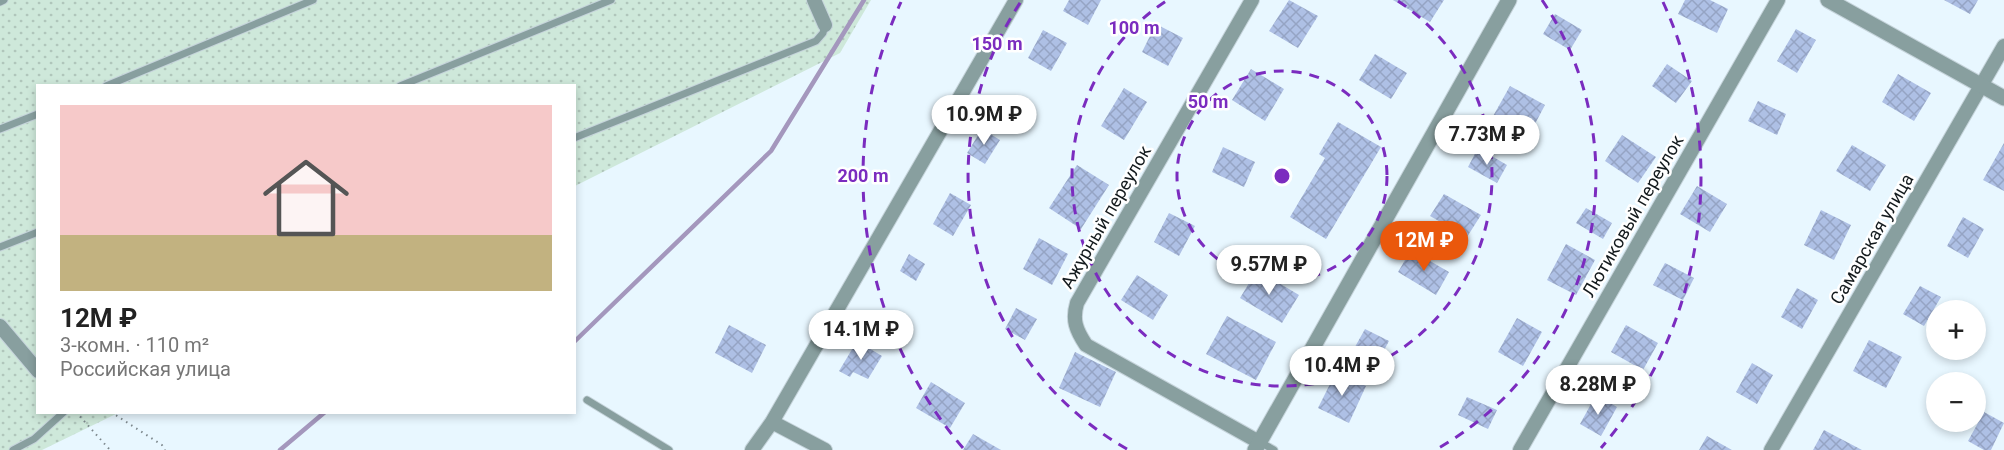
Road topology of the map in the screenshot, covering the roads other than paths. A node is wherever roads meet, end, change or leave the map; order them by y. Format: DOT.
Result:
graph roads {
  1 [pos="4,0"];
  2 [pos="313,0"];
  3 [pos="611,0"];
  4 [pos="814,0"];
  5 [pos="1016,0"];
  6 [pos="1252,0"];
  7 [pos="1509,0"];
  8 [pos="1778,0"];
  9 [pos="1828,0"];
  10 [pos="0,2"];
  11 [pos="825,25"];
  12 [pos="2004,46"];
  13 [pos="111,84"];
  14 [pos="405,84"];
  15 [pos="1981,85"];
  16 [pos="2004,98"];
  17 [pos="36,115"];
  18 [pos="0,129"];
  19 [pos="576,137"];
  20 [pos="36,233"];
  21 [pos="0,247"];
  22 [pos="0,326"];
  23 [pos="36,369"];
  24 [pos="587,400"];
  25 [pos="62,414"];
  26 [pos="772,422"];
  27 [pos="1257,446"];
  28 [pos="13,450"];
  29 [pos="669,450"];
  30 [pos="752,450"];
  31 [pos="825,450"];
  32 [pos="1274,450"];
  33 [pos="1520,450"];
  34 [pos="1771,450"];
  1 -- 10 [label="lane"];
  2 -- 13 [label="lane"];
  3 -- 14 [label="lane"];
  4 -- 11 [label="street"];
  5 -- 26 [label="street"];
  6 -- 27 [label="street, Ажурный переулок"];
  7 -- 27 [label="street"];
  8 -- 33 [label="street, Лютиковый переулок"];
  9 -- 15 [label="street"];
  11 -- 19 [label="lane"];
  12 -- 15 [label="street, Самарская улица"];
  15 -- 16 [label="street"];
  15 -- 34 [label="street, Самарская улица"];
  17 -- 18 [label="lane"];
  20 -- 21 [label="lane"];
  22 -- 23 [label="street"];
  24 -- 29 [label="lane"];
  25 -- 28 [label="lane"];
  26 -- 30 [label="street"];
  26 -- 31 [label="street"];
  27 -- 32 [label="lane"];
}
